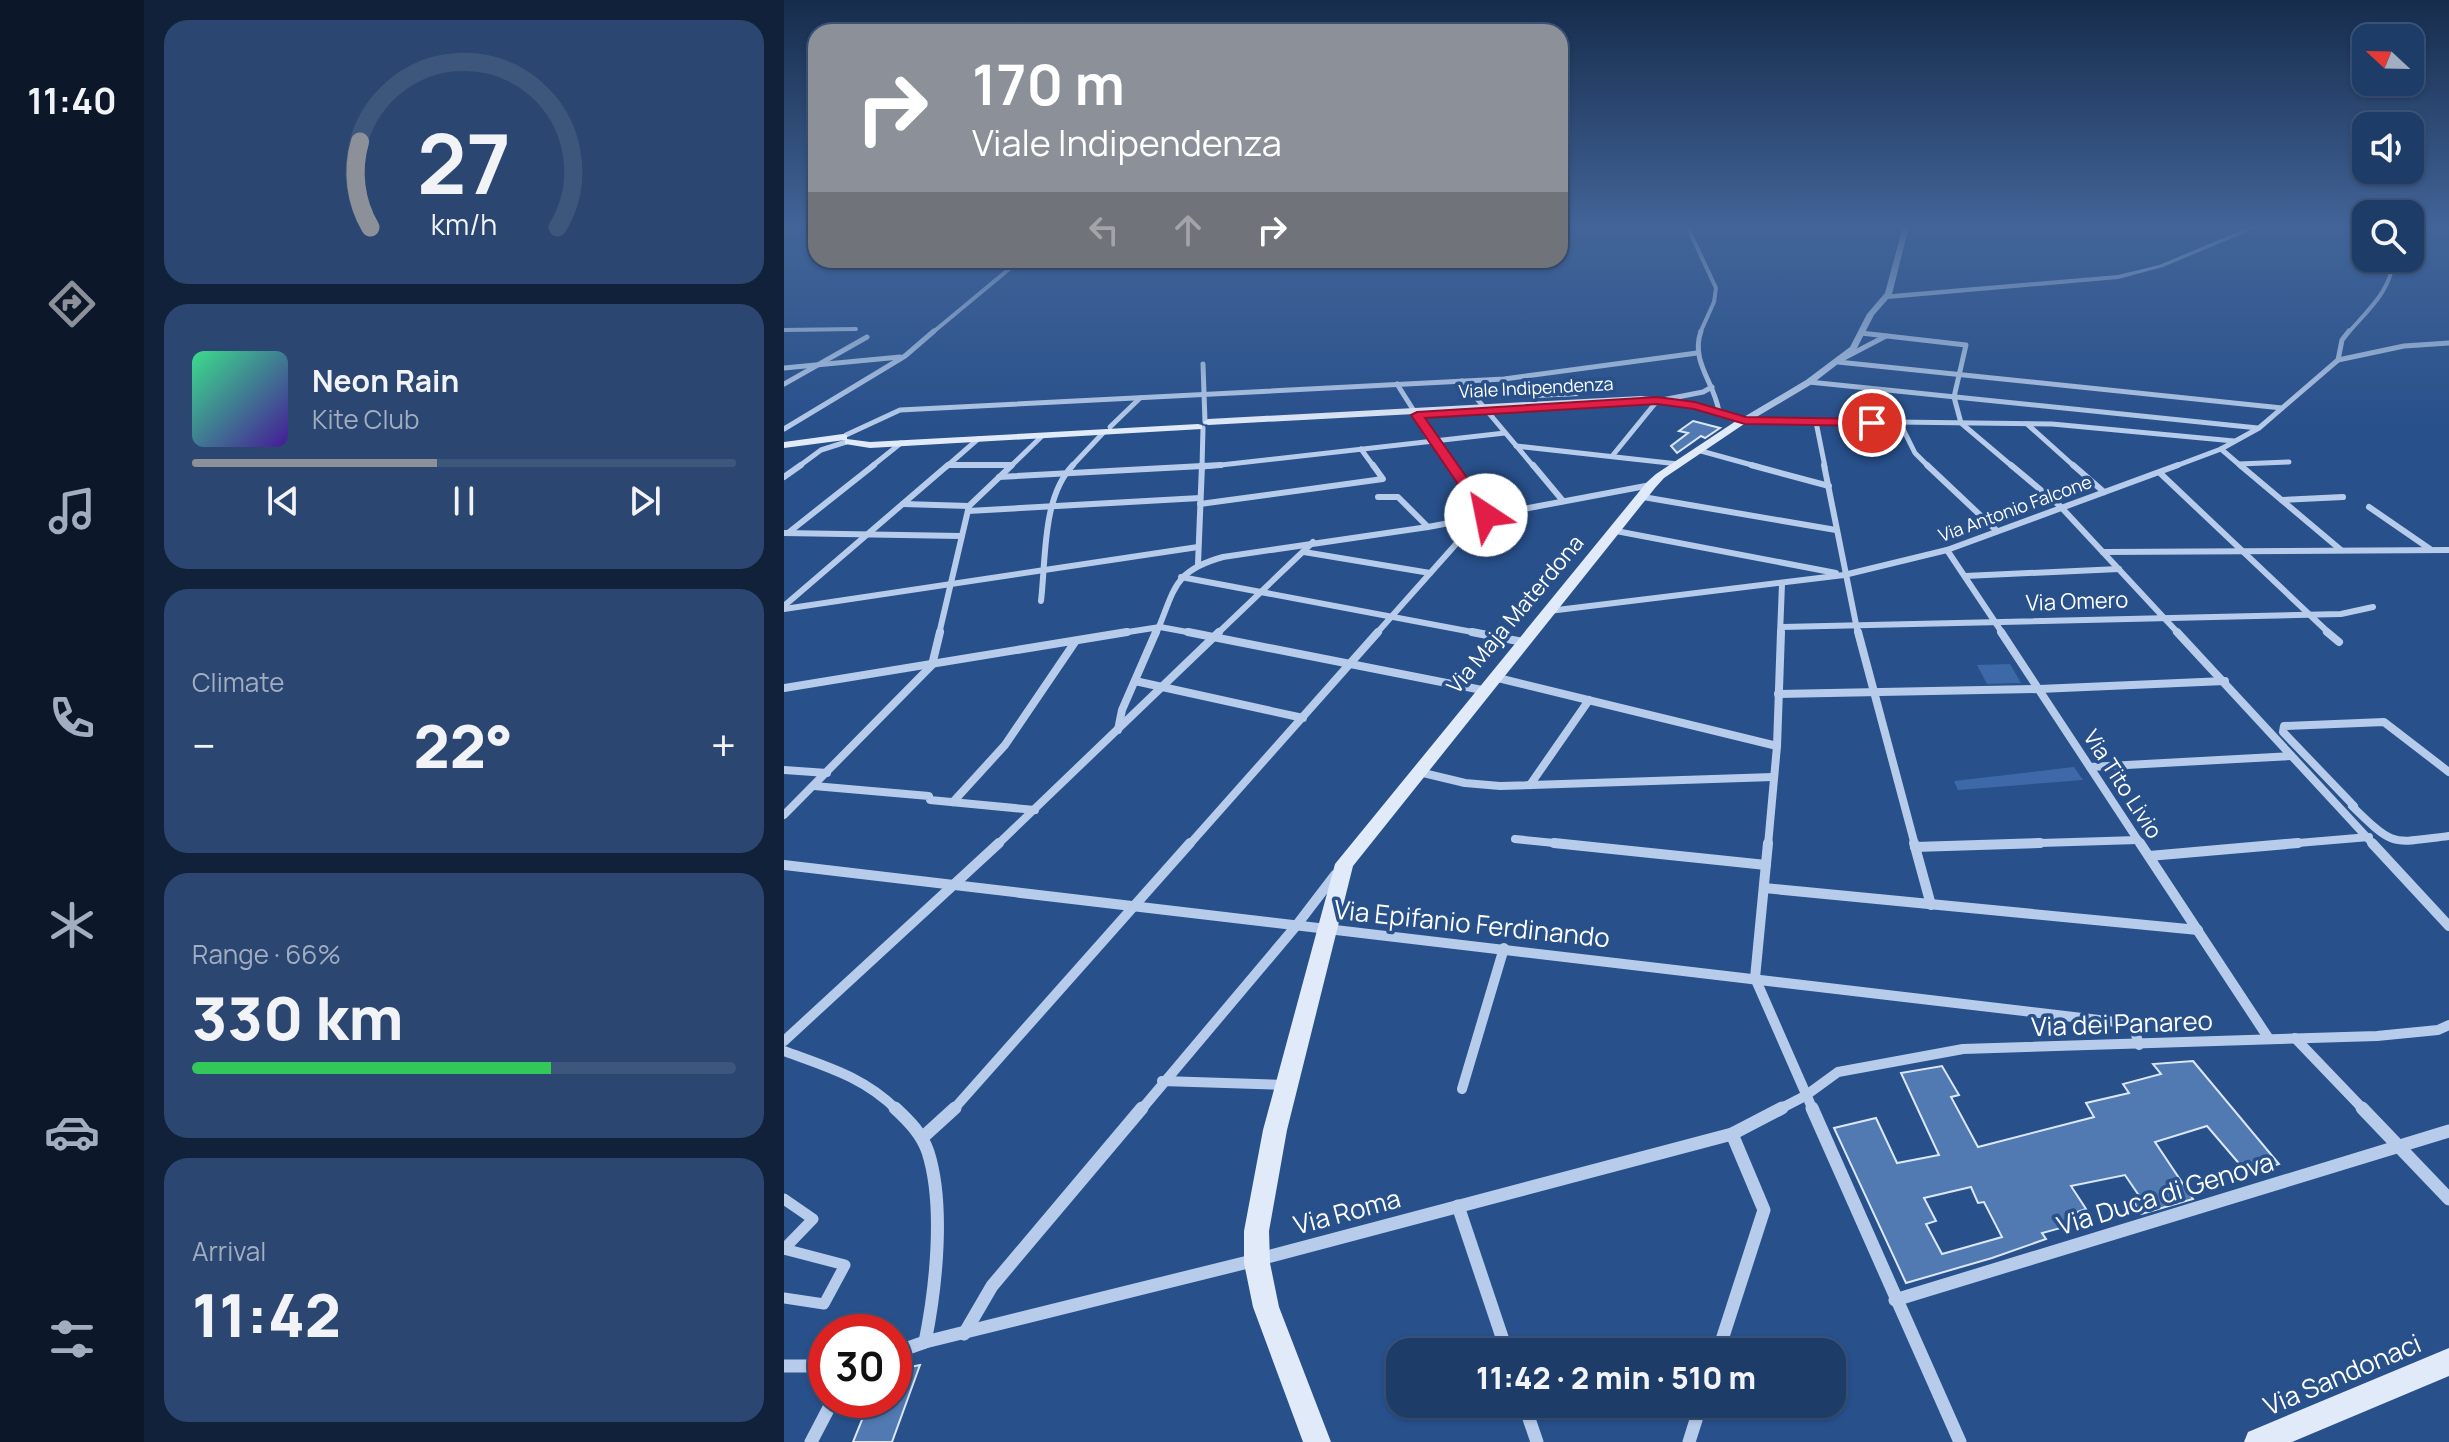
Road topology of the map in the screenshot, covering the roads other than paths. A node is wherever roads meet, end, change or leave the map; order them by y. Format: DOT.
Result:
graph roads {
  1 [pos="981,293"];
  2 [pos="1717,293"];
  3 [pos="1887,293"];
  4 [pos="1917,293"];
  5 [pos="1920,293"];
  6 [pos="1933,293"];
  7 [pos="2382,293"];
  8 [pos="1925,294"];
  9 [pos="856,329"];
  10 [pos="784,330"];
  11 [pos="1861,333"];
  12 [pos="1887,336"];
  13 [pos="867,337"];
  14 [pos="2449,343"];
  15 [pos="1697,353"];
  16 [pos="905,356"];
  17 [pos="2338,360"];
  18 [pos="1840,361"];
  19 [pos="820,364"];
  20 [pos="1203,364"];
  21 [pos="784,368"];
  22 [pos="1961,375"];
  23 [pos="1462,381"];
  24 [pos="1809,382"];
  25 [pos="784,384"];
  26 [pos="1397,384"];
  27 [pos="1712,387"];
  28 [pos="1204,394"];
  29 [pos="1954,397"];
  30 [pos="1140,398"];
  31 [pos="1657,401"];
  32 [pos="2282,408"];
  33 [pos="1485,410"];
  34 [pos="1719,412"];
  35 [pos="1416,413"];
  36 [pos="880,417"];
  37 [pos="1745,420"];
  38 [pos="1816,422"];
  39 [pos="1900,423"];
  40 [pos="1961,423"];
  41 [pos="2026,423"];
  42 [pos="1204,425"];
  43 [pos="2259,428"];
  44 [pos="784,429"];
  45 [pos="1106,430"];
  46 [pos="1505,433"];
  47 [pos="861,436"];
  48 [pos="1042,436"];
  49 [pos="978,439"];
  50 [pos="845,440"];
  51 [pos="1436,441"];
  52 [pos="2234,441"];
  53 [pos="901,443"];
  54 [pos="1516,446"];
  55 [pos="784,447"];
  56 [pos="1361,449"];
  57 [pos="2221,449"];
  58 [pos="1701,451"];
  59 [pos="1613,455"];
  60 [pos="2289,462"];
  61 [pos="1678,464"];
  62 [pos="2239,464"];
  63 [pos="948,465"];
  64 [pos="1011,465"];
  65 [pos="1201,467"];
  66 [pos="2160,473"];
  67 [pos="1063,475"];
  68 [pos="784,477"];
  69 [pos="999,477"];
  70 [pos="1829,486"];
  71 [pos="1647,491"];
  72 [pos="2104,492"];
  73 [pos="1378,497"];
  74 [pos="2343,497"];
  75 [pos="2282,500"];
  76 [pos="1200,501"];
  77 [pos="1563,501"];
  78 [pos="902,504"];
  79 [pos="2060,506"];
  80 [pos="2369,507"];
  81 [pos="968,508"];
  82 [pos="1052,508"];
  83 [pos="1484,515"];
  84 [pos="1428,527"];
  85 [pos="1836,530"];
  86 [pos="1616,531"];
  87 [pos="1997,531"];
  88 [pos="786,533"];
  89 [pos="867,535"];
  90 [pos="961,536"];
  91 [pos="1313,542"];
  92 [pos="1198,547"];
  93 [pos="1947,550"];
  94 [pos="2341,550"];
  95 [pos="2430,550"];
  96 [pos="2449,550"];
  97 [pos="2242,551"];
  98 [pos="1304,552"];
  99 [pos="2103,552"];
  100 [pos="1198,564"];
  101 [pos="2119,569"];
  102 [pos="1046,572"];
  103 [pos="1430,573"];
  104 [pos="1844,575"];
  105 [pos="1965,576"];
  106 [pos="1181,577"];
  107 [pos="1782,584"];
  108 [pos="949,585"];
  109 [pos="1263,592"];
  110 [pos="798,594"];
  111 [pos="784,596"];
  112 [pos="1041,601"];
  113 [pos="2373,607"];
  114 [pos="784,608"];
  115 [pos="1548,611"];
  116 [pos="2305,614"];
  117 [pos="2165,616"];
  118 [pos="1391,618"];
  119 [pos="1996,622"];
  120 [pos="1856,626"];
  121 [pos="1160,627"];
  122 [pos="1782,627"];
  123 [pos="1216,636"];
  124 [pos="1075,642"];
  125 [pos="1523,642"];
  126 [pos="2339,642"];
  127 [pos="1350,663"];
  128 [pos="932,665"];
  129 [pos="1494,677"];
  130 [pos="1135,681"];
  131 [pos="2225,681"];
  132 [pos="784,688"];
  133 [pos="1163,688"];
  134 [pos="2039,689"];
  135 [pos="1482,690"];
  136 [pos="1873,692"];
  137 [pos="1778,694"];
  138 [pos="1589,700"];
  139 [pos="1303,718"];
  140 [pos="1118,730"];
  141 [pos="1777,746"];
  142 [pos="2291,756"];
  143 [pos="2090,767"];
  144 [pos="784,770"];
  145 [pos="1417,771"];
  146 [pos="2449,772"];
  147 [pos="827,773"];
  148 [pos="1773,777"];
  149 [pos="1530,785"];
  150 [pos="814,786"];
  151 [pos="953,802"];
  152 [pos="2339,806"];
  153 [pos="2354,806"];
  154 [pos="1035,810"];
  155 [pos="784,815"];
  156 [pos="2449,836"];
  157 [pos="2369,837"];
  158 [pos="1515,839"];
  159 [pos="2138,840"];
  160 [pos="1915,847"];
  161 [pos="2149,856"];
  162 [pos="1344,864"];
  163 [pos="784,865"];
  164 [pos="1766,865"];
  165 [pos="955,885"];
  166 [pos="1764,888"];
  167 [pos="1137,905"];
  168 [pos="1931,905"];
  169 [pos="1296,926"];
  170 [pos="2449,926"];
  171 [pos="1330,930"];
  172 [pos="2198,930"];
  173 [pos="1504,948"];
  174 [pos="1755,978"];
  175 [pos="2449,1025"];
  176 [pos="2295,1038"];
  177 [pos="2269,1039"];
  178 [pos="784,1041"];
  179 [pos="2139,1045"];
  180 [pos="784,1051"];
  181 [pos="1162,1081"];
  182 [pos="1286,1085"];
  183 [pos="1462,1089"];
  184 [pos="1805,1096"];
  185 [pos="2449,1131"];
  186 [pos="1732,1134"];
  187 [pos="924,1142"];
  188 [pos="2399,1146"];
  189 [pos="784,1199"];
  190 [pos="2449,1199"];
  191 [pos="1458,1206"];
  192 [pos="784,1249"];
  193 [pos="1256,1260"];
  194 [pos="784,1298"];
  195 [pos="1895,1300"];
  196 [pos="964,1334"];
  197 [pos="1502,1338"];
  198 [pos="1723,1338"];
  199 [pos="925,1342"];
  200 [pos="912,1347"];
  201 [pos="2449,1362"];
  202 [pos="784,1366"];
  203 [pos="808,1366"];
  204 [pos="824,1418"];
  205 [pos="1529,1418"];
  206 [pos="1697,1418"];
  207 [pos="811,1442"];
  208 [pos="1317,1442"];
  209 [pos="1537,1442"];
  210 [pos="1689,1442"];
  211 [pos="1960,1442"];
  212 [pos="2258,1442"];
  1 -- 16 [label="street"];
  2 -- 15 [label="street"];
  3 -- 11 [label="street"];
  4 -- 8 [label="street"];
  5 -- 8 [label="street"];
  6 -- 8 [label="street"];
  7 -- 17 [label="street, Via Antonio Falcone"];
  9 -- 10 [label="street"];
  11 -- 12 [label="street"];
  11 -- 18 [label="street"];
  12 -- 18 [label="street"];
  12 -- 22 [label="street"];
  13 -- 19 [label="street"];
  14 -- 17 [label="street"];
  15 -- 23 [label="street"];
  15 -- 27 [label="street"];
  16 -- 19 [label="street"];
  16 -- 44 [label="street"];
  17 -- 32 [label="street, Via Antonio Falcone"];
  18 -- 22 [label="street"];
  18 -- 24 [label="street"];
  19 -- 21 [label="street"];
  19 -- 25 [label="street"];
  20 -- 28 [label="street"];
  22 -- 29 [label="street"];
  22 -- 32 [label="street"];
  23 -- 26 [label="street"];
  23 -- 33 [label="street"];
  24 -- 29 [label="street"];
  24 -- 37 [label="street"];
  26 -- 28 [label="street"];
  26 -- 35 [label="street"];
  27 -- 31 [label="street"];
  27 -- 34 [label="street"];
  28 -- 30 [label="street"];
  28 -- 42 [label="street"];
  29 -- 40 [label="street"];
  29 -- 43 [label="street"];
  30 -- 36 [label="street"];
  30 -- 45 [label="street"];
  31 -- 33 [label="main road, Viale Indipendenza"];
  31 -- 34 [label="main road, Viale Indipendenza"];
  31 -- 59 [label="street"];
  32 -- 43 [label="street, Via Antonio Falcone"];
  33 -- 35 [label="main road, Viale Indipendenza"];
  33 -- 46 [label="street"];
  34 -- 37 [label="main road, Viale Indipendenza"];
  35 -- 42 [label="main road, Viale Indipendenza"];
  35 -- 51 [label="street"];
  36 -- 47 [label="street"];
  36 -- 50 [label="street"];
  37 -- 38 [label="street"];
  37 -- 58 [label="main road, Via Maja Materdona"];
  38 -- 39 [label="street"];
  38 -- 70 [label="street"];
  39 -- 40 [label="street"];
  39 -- 87 [label="street"];
  40 -- 41 [label="street"];
  40 -- 79 [label="street"];
  41 -- 52 [label="street"];
  41 -- 72 [label="street"];
  42 -- 45 [label="main road, Viale Indipendenza"];
  42 -- 65 [label="street"];
  43 -- 52 [label="street, Via Antonio Falcone"];
  45 -- 47 [label="main road, Viale Indipendenza"];
  45 -- 48 [label="main road, Viale Indipendenza"];
  45 -- 67 [label="street"];
  46 -- 51 [label="street"];
  46 -- 54 [label="street"];
  47 -- 50 [label="main road"];
  48 -- 49 [label="main road, Viale Indipendenza"];
  48 -- 64 [label="street"];
  49 -- 53 [label="main road, Viale Indipendenza"];
  49 -- 63 [label="street"];
  50 -- 53 [label="main road, Viale Indipendenza"];
  50 -- 55 [label="main road, Viale Indipendenza"];
  50 -- 68 [label="street"];
  51 -- 56 [label="street"];
  51 -- 83 [label="street"];
  52 -- 57 [label="street, Via Antonio Falcone"];
  53 -- 88 [label="street"];
  54 -- 59 [label="street"];
  54 -- 77 [label="street"];
  56 -- 65 [label="street"];
  56 -- 76 [label="street"];
  57 -- 62 [label="street"];
  57 -- 66 [label="street, Via Antonio Falcone"];
  58 -- 61 [label="main road, Via Maja Materdona"];
  58 -- 70 [label="street"];
  59 -- 61 [label="street"];
  60 -- 62 [label="street"];
  61 -- 71 [label="main road, Via Maja Materdona"];
  62 -- 75 [label="street"];
  63 -- 64 [label="street"];
  63 -- 78 [label="street"];
  64 -- 69 [label="street"];
  65 -- 67 [label="street"];
  65 -- 76 [label="street"];
  66 -- 72 [label="street, Via Antonio Falcone"];
  66 -- 97 [label="street"];
  67 -- 69 [label="street"];
  67 -- 82 [label="street"];
  69 -- 81 [label="street"];
  70 -- 85 [label="street"];
  71 -- 77 [label="street"];
  71 -- 85 [label="street"];
  71 -- 86 [label="main road, Via Maja Materdona"];
  72 -- 79 [label="street, Via Antonio Falcone"];
  73 -- 84 [label="street"];
  74 -- 75 [label="street"];
  75 -- 94 [label="street"];
  76 -- 82 [label="street"];
  76 -- 92 [label="street"];
  77 -- 83 [label="street"];
  78 -- 81 [label="street"];
  78 -- 89 [label="street"];
  79 -- 87 [label="street, Via Antonio Falcone"];
  79 -- 99 [label="street"];
  80 -- 95 [label="street"];
  81 -- 82 [label="street"];
  81 -- 90 [label="street"];
  82 -- 102 [label="street"];
  83 -- 84 [label="street"];
  83 -- 103 [label="street"];
  84 -- 91 [label="street"];
  85 -- 104 [label="street"];
  86 -- 104 [label="street"];
  86 -- 115 [label="main road, Via Maja Materdona"];
  87 -- 93 [label="street, Via Antonio Falcone"];
  88 -- 89 [label="street"];
  89 -- 90 [label="street"];
  89 -- 110 [label="street"];
  90 -- 108 [label="street"];
  91 -- 98 [label="street"];
  91 -- 100 [label="street"];
  92 -- 100 [label="street"];
  92 -- 102 [label="street"];
  93 -- 104 [label="street, Via Antonio Falcone"];
  93 -- 105 [label="street, Via Tito Livio"];
  94 -- 95 [label="street"];
  94 -- 97 [label="street"];
  95 -- 96 [label="street"];
  97 -- 99 [label="street"];
  97 -- 116 [label="street"];
  98 -- 103 [label="street"];
  98 -- 109 [label="street"];
  99 -- 101 [label="street"];
  100 -- 106 [label="street"];
  101 -- 105 [label="street"];
  101 -- 117 [label="street"];
  102 -- 108 [label="street"];
  102 -- 112 [label="street"];
  103 -- 118 [label="street"];
  104 -- 107 [label="street, Via Antonio Falcone"];
  104 -- 120 [label="street"];
  105 -- 119 [label="street, Via Tito Livio"];
  106 -- 109 [label="street"];
  106 -- 121 [label="street"];
  107 -- 115 [label="street, Via Antonio Falcone"];
  107 -- 122 [label="street"];
  108 -- 114 [label="street"];
  108 -- 128 [label="street"];
  109 -- 118 [label="street"];
  109 -- 123 [label="street"];
  110 -- 111 [label="street"];
  110 -- 114 [label="street"];
  113 -- 116 [label="street, Via Omero"];
  115 -- 125 [label="main road, Via Maja Materdona"];
  116 -- 117 [label="street, Via Omero"];
  116 -- 126 [label="street"];
  117 -- 119 [label="street, Via Omero"];
  117 -- 131 [label="street"];
  118 -- 125 [label="street"];
  118 -- 127 [label="street"];
  119 -- 120 [label="street, Via Omero"];
  119 -- 134 [label="street, Via Tito Livio"];
  120 -- 122 [label="street, Via Omero"];
  120 -- 136 [label="street"];
  121 -- 123 [label="street"];
  121 -- 124 [label="street"];
  121 -- 130 [label="street"];
  122 -- 137 [label="street"];
  123 -- 127 [label="street"];
  123 -- 133 [label="street"];
  124 -- 128 [label="street"];
  124 -- 151 [label="street"];
  125 -- 129 [label="main road, Via Maja Materdona"];
  127 -- 135 [label="street"];
  127 -- 139 [label="street"];
  128 -- 132 [label="street"];
  128 -- 147 [label="street"];
  129 -- 135 [label="main road, Via Maja Materdona"];
  129 -- 138 [label="street"];
  130 -- 133 [label="street"];
  130 -- 140 [label="street"];
  131 -- 134 [label="street"];
  131 -- 142 [label="street"];
  133 -- 139 [label="street"];
  133 -- 140 [label="street"];
  134 -- 136 [label="street"];
  134 -- 143 [label="street, Via Tito Livio"];
  135 -- 145 [label="main road, Via Maja Materdona"];
  136 -- 137 [label="street"];
  136 -- 160 [label="street"];
  137 -- 141 [label="street"];
  138 -- 141 [label="street"];
  138 -- 149 [label="street"];
  139 -- 167 [label="street"];
  140 -- 154 [label="street"];
  141 -- 148 [label="street"];
  142 -- 143 [label="street"];
  142 -- 152 [label="street"];
  143 -- 159 [label="street, Via Tito Livio"];
  144 -- 147 [label="street"];
  145 -- 149 [label="street"];
  145 -- 162 [label="main road, Via Maja Materdona"];
  146 -- 153 [label="street"];
  147 -- 150 [label="street"];
  148 -- 149 [label="street"];
  148 -- 164 [label="street"];
  150 -- 151 [label="street"];
  150 -- 155 [label="street"];
  151 -- 154 [label="street"];
  152 -- 153 [label="street"];
  152 -- 157 [label="street"];
  153 -- 156 [label="street"];
  154 -- 165 [label="street"];
  157 -- 161 [label="street"];
  157 -- 170 [label="street"];
  158 -- 164 [label="street"];
  159 -- 160 [label="street"];
  159 -- 161 [label="street, Via Tito Livio"];
  160 -- 168 [label="street"];
  161 -- 172 [label="street, Via Tito Livio"];
  162 -- 169 [label="street, Via Maja Materdona"];
  162 -- 171 [label="main road, Via Maja Materdona"];
  163 -- 165 [label="street, Via Epifanio Ferdinando"];
  164 -- 166 [label="street"];
  165 -- 167 [label="street, Via Epifanio Ferdinando"];
  165 -- 178 [label="street"];
  166 -- 168 [label="street"];
  166 -- 174 [label="street"];
  167 -- 169 [label="street, Via Epifanio Ferdinando"];
  167 -- 187 [label="street"];
  168 -- 172 [label="street"];
  169 -- 171 [label="street, Via Epifanio Ferdinando"];
  169 -- 181 [label="street, Via Maja Materdona"];
  171 -- 173 [label="street, Via Epifanio Ferdinando"];
  171 -- 182 [label="main road, Via Maja Materdona"];
  172 -- 177 [label="street, Via Tito Livio"];
  173 -- 174 [label="street, Via Epifanio Ferdinando"];
  173 -- 183 [label="street"];
  174 -- 179 [label="street, Via Epifanio Ferdinando"];
  174 -- 184 [label="street"];
  175 -- 176 [label="street, Via dei Panareo"];
  176 -- 177 [label="street, Via dei Panareo"];
  176 -- 188 [label="street"];
  177 -- 179 [label="street, Via dei Panareo"];
  179 -- 184 [label="street, Via dei Panareo"];
  180 -- 187 [label="street"];
  181 -- 182 [label="street"];
  181 -- 196 [label="street, Via Maja Materdona"];
  182 -- 193 [label="main road, Via Maja Materdona"];
  184 -- 186 [label="street, Via Roma"];
  184 -- 195 [label="street"];
  185 -- 188 [label="street, Via Duca di Genova"];
  186 -- 191 [label="street, Via Roma"];
  186 -- 198 [label="street"];
  187 -- 199 [label="street"];
  188 -- 190 [label="street"];
  188 -- 195 [label="street, Via Duca di Genova"];
  189 -- 192 [label="street"];
  191 -- 193 [label="street, Via Roma"];
  191 -- 197 [label="street"];
  192 -- 194 [label="street"];
  193 -- 196 [label="street, Via Roma"];
  193 -- 208 [label="main road, Via Maja Materdona"];
  195 -- 211 [label="street"];
  196 -- 199 [label="street, Via Roma"];
  199 -- 200 [label="street, Via Roma"];
  201 -- 212 [label="main road, Via Sandonaci"];
  202 -- 203 [label="street"];
  204 -- 207 [label="street"];
  205 -- 209 [label="street"];
  206 -- 210 [label="street"];
}
